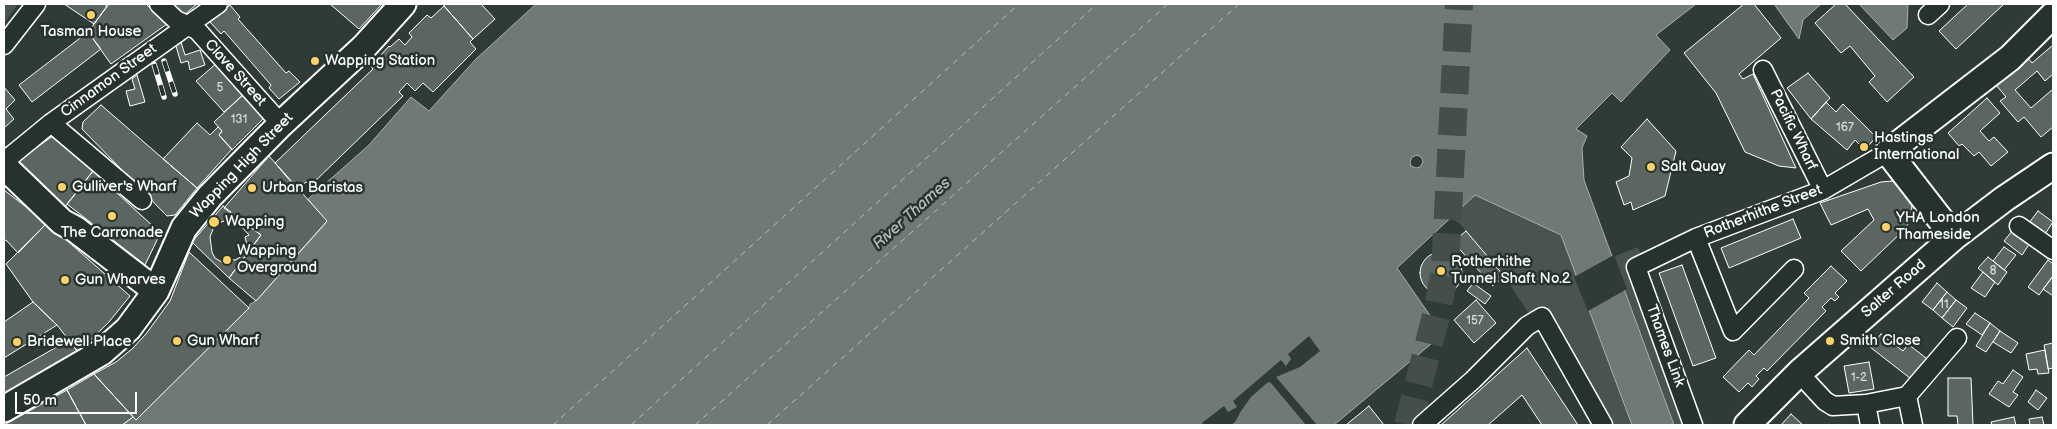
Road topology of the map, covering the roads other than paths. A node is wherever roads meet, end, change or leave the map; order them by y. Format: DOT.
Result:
graph roads {
  1 [pos="36,4"];
  2 [pos="159,4"];
  3 [pos="218,4"];
  4 [pos="403,4"];
  5 [pos="2053,15"];
  6 [pos="187,25"];
  7 [pos="4,45"];
  8 [pos="1764,70"];
  9 [pos="51,123"];
  10 [pos="281,124"];
  11 [pos="1888,152"];
  12 [pos="4,164"];
  13 [pos="2053,166"];
  14 [pos="1823,190"];
  15 [pos="142,200"];
  16 [pos="2019,226"];
  17 [pos="1954,237"];
  18 [pos="1696,238"];
  19 [pos="2053,250"];
  20 [pos="1636,267"];
  21 [pos="1794,269"];
  22 [pos="156,291"];
  23 [pos="1957,338"];
  24 [pos="1798,373"];
  25 [pos="1908,396"];
  26 [pos="1866,404"];
  27 [pos="4,409"];
  28 [pos="1422,425"];
  29 [pos="1603,425"];
  30 [pos="1694,425"];
  31 [pos="1747,425"];
  32 [pos="1870,425"];
  33 [pos="1913,425"];
  1 -- 7 [label="street"];
  2 -- 6 [label="street, Clave Street"];
  3 -- 6 [label="street, Cinnamon Street"];
  4 -- 10 [label="street, Wapping High Street"];
  5 -- 11 [label="street, Rotherhithe Street"];
  6 -- 9 [label="street, Cinnamon Street"];
  6 -- 10 [label="street, Clave Street"];
  8 -- 14 [label="street, Pacific Wharf"];
  9 -- 12 [label="street, Cinnamon Street"];
  9 -- 15 [label="street"];
  10 -- 22 [label="street, Wapping High Street"];
  11 -- 14 [label="street, Rotherhithe Street"];
  11 -- 17 [label="street"];
  12 -- 22 [label="street"];
  13 -- 17 [label="street, Salter Road"];
  14 -- 18 [label="street, Rotherhithe Street"];
  16 -- 19 [label="street"];
  17 -- 24 [label="street, Salter Road"];
  18 -- 20 [label="street, Rotherhithe Street"];
  18 -- 21 [label="street"];
  20 -- 30 [label="street, Thames Link"];
  22 -- 27 [label="street, Wapping High Street"];
  23 -- 25 [label="street"];
  24 -- 26 [label="street"];
  24 -- 31 [label="street, Salter Road"];
  25 -- 26 [label="street"];
  25 -- 33 [label="street"];
  26 -- 32 [label="street"];
  28 -- 29 [label="street"];
}
